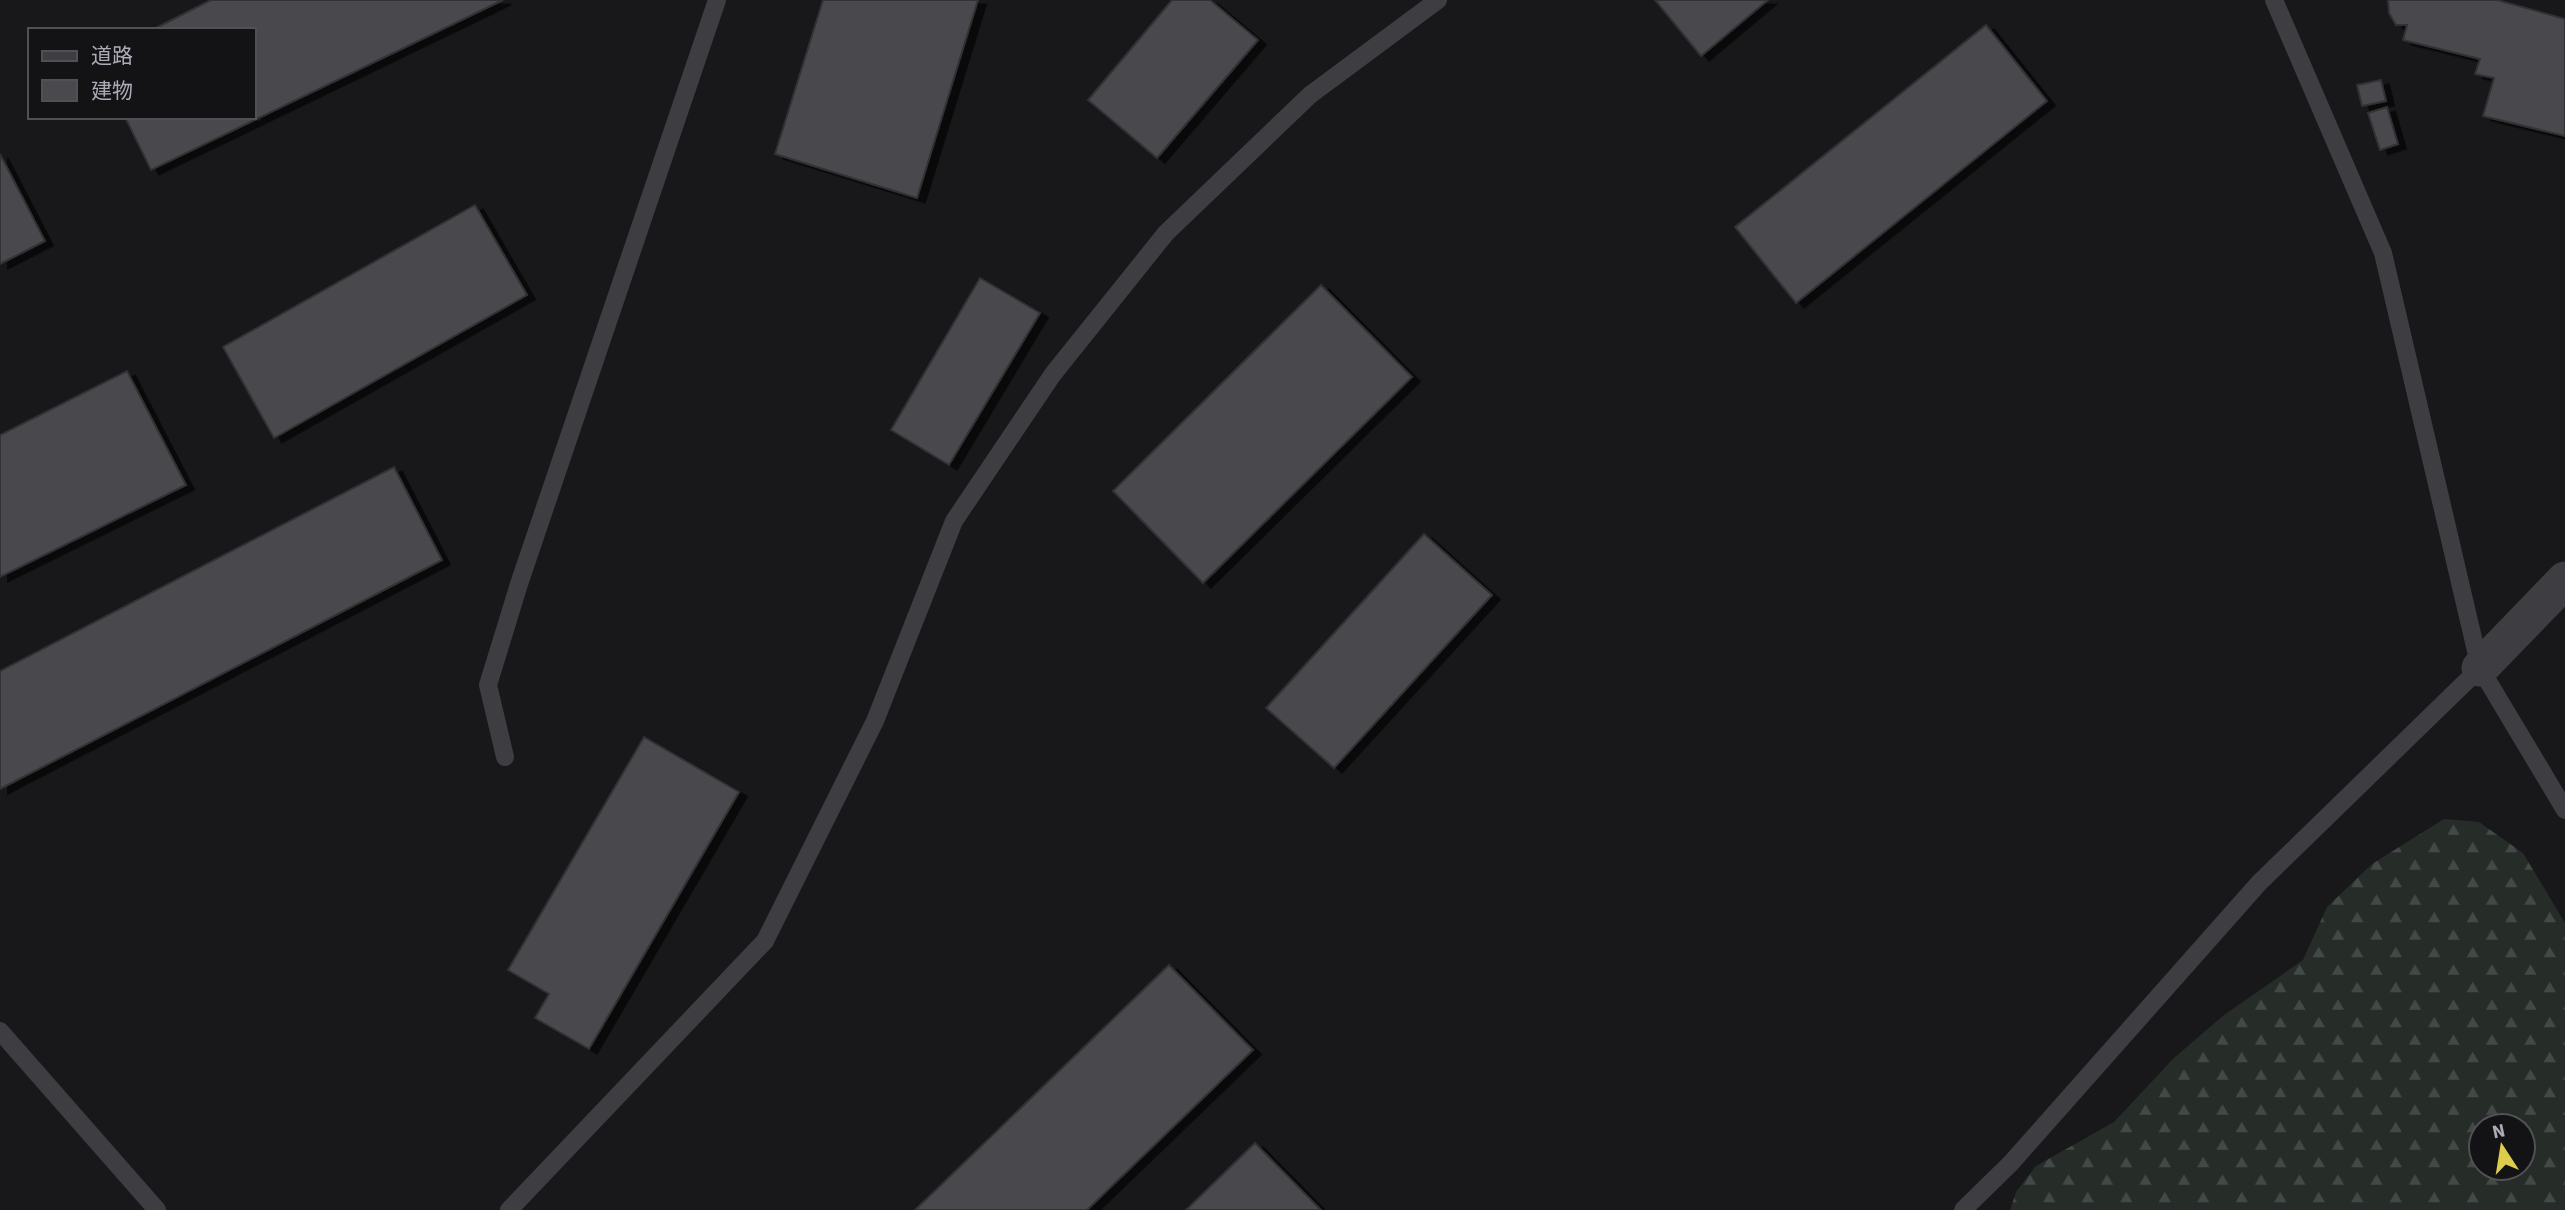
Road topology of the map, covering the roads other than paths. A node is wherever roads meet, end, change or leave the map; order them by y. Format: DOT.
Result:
graph roads {
  1 [pos="718,0"];
  2 [pos="1438,0"];
  3 [pos="2274,0"];
  4 [pos="2565,580"];
  5 [pos="2480,668"];
  6 [pos="505,757"];
  7 [pos="2565,810"];
  8 [pos="0,1031"];
  9 [pos="157,1210"];
  10 [pos="509,1210"];
  11 [pos="1963,1210"];
  1 -- 6 [label="lane"];
  2 -- 10 [label="lane"];
  3 -- 5 [label="lane"];
  4 -- 5 [label="street"];
  5 -- 7 [label="lane"];
  5 -- 11 [label="lane"];
  8 -- 9 [label="lane"];
}
